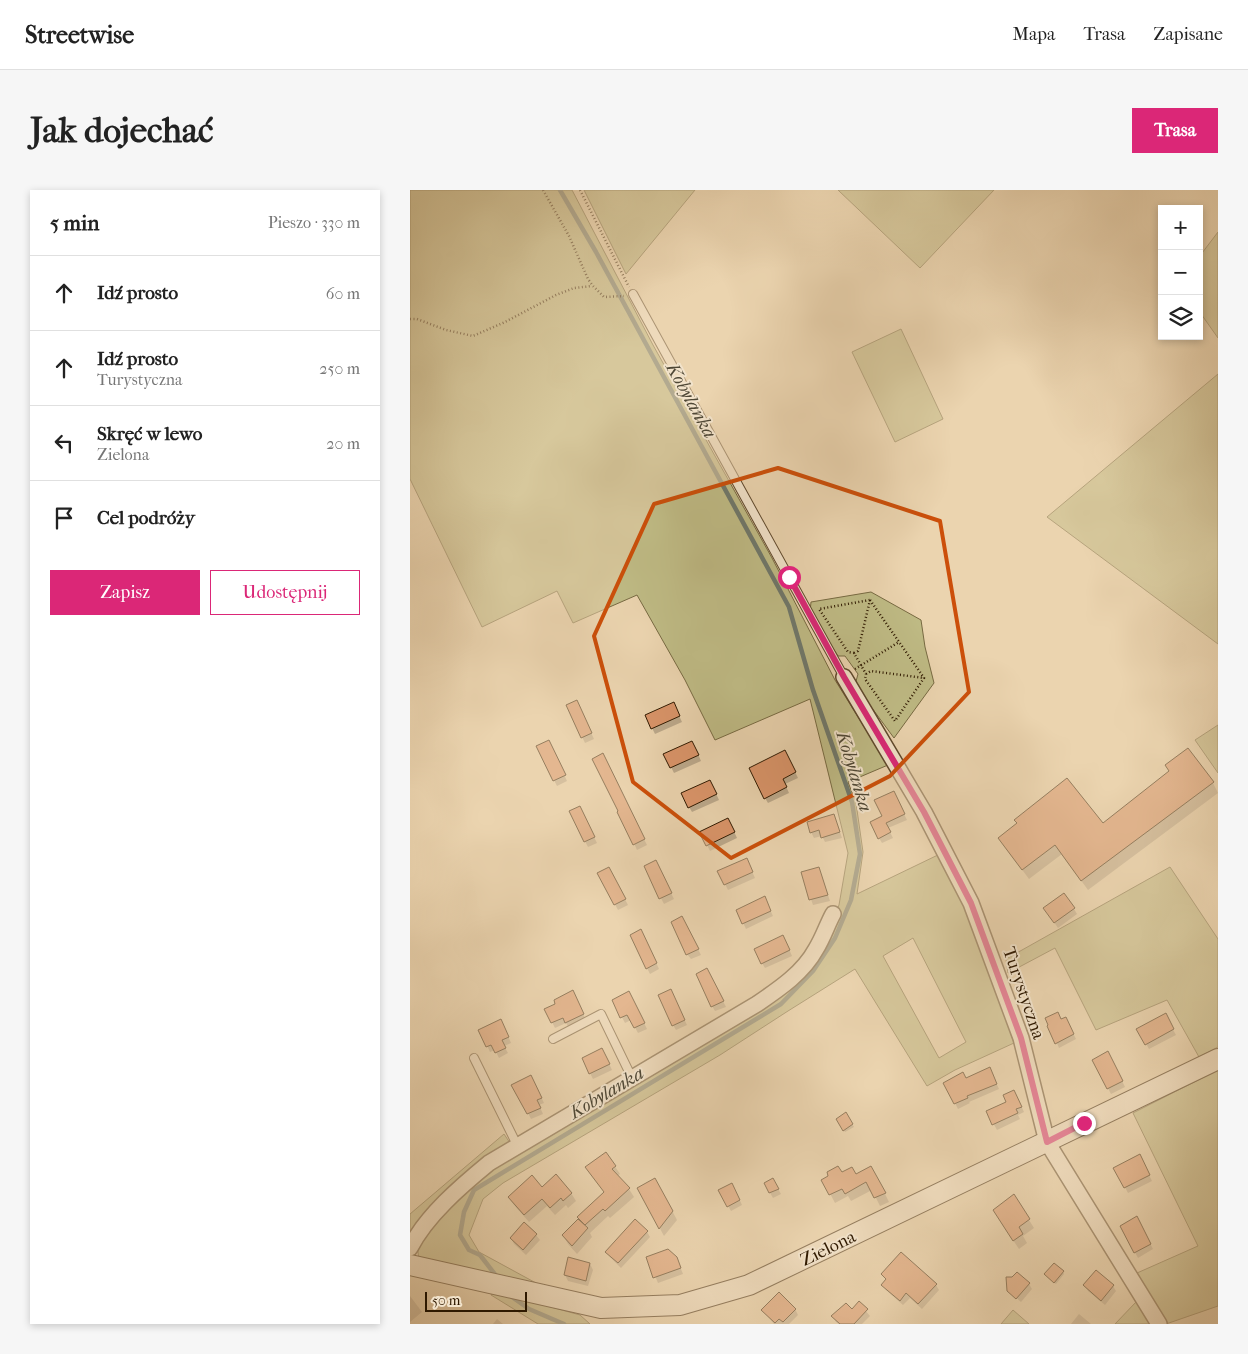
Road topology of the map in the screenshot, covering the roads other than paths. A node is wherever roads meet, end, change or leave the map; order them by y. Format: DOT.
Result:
graph roads {
  1 [pos="631,295"];
  2 [pos="844,677"];
  3 [pos="833,914"];
  4 [pos="553,1039"];
  5 [pos="474,1058"];
  6 [pos="1218,1058"];
  7 [pos="632,1078"];
  8 [pos="1047,1142"];
  9 [pos="517,1145"];
  10 [pos="410,1248"];
  11 [pos="410,1265"];
  12 [pos="1159,1324"];
  1 -- 2 [label="lane"];
  2 -- 8 [label="street, Turystyczna"];
  3 -- 7 [label="street"];
  4 -- 7 [label="lane"];
  5 -- 9 [label="lane"];
  6 -- 8 [label="street, Zielona"];
  7 -- 9 [label="street"];
  8 -- 11 [label="street, Zielona"];
  8 -- 12 [label="street, Turystyczna"];
  9 -- 10 [label="street"];
}
